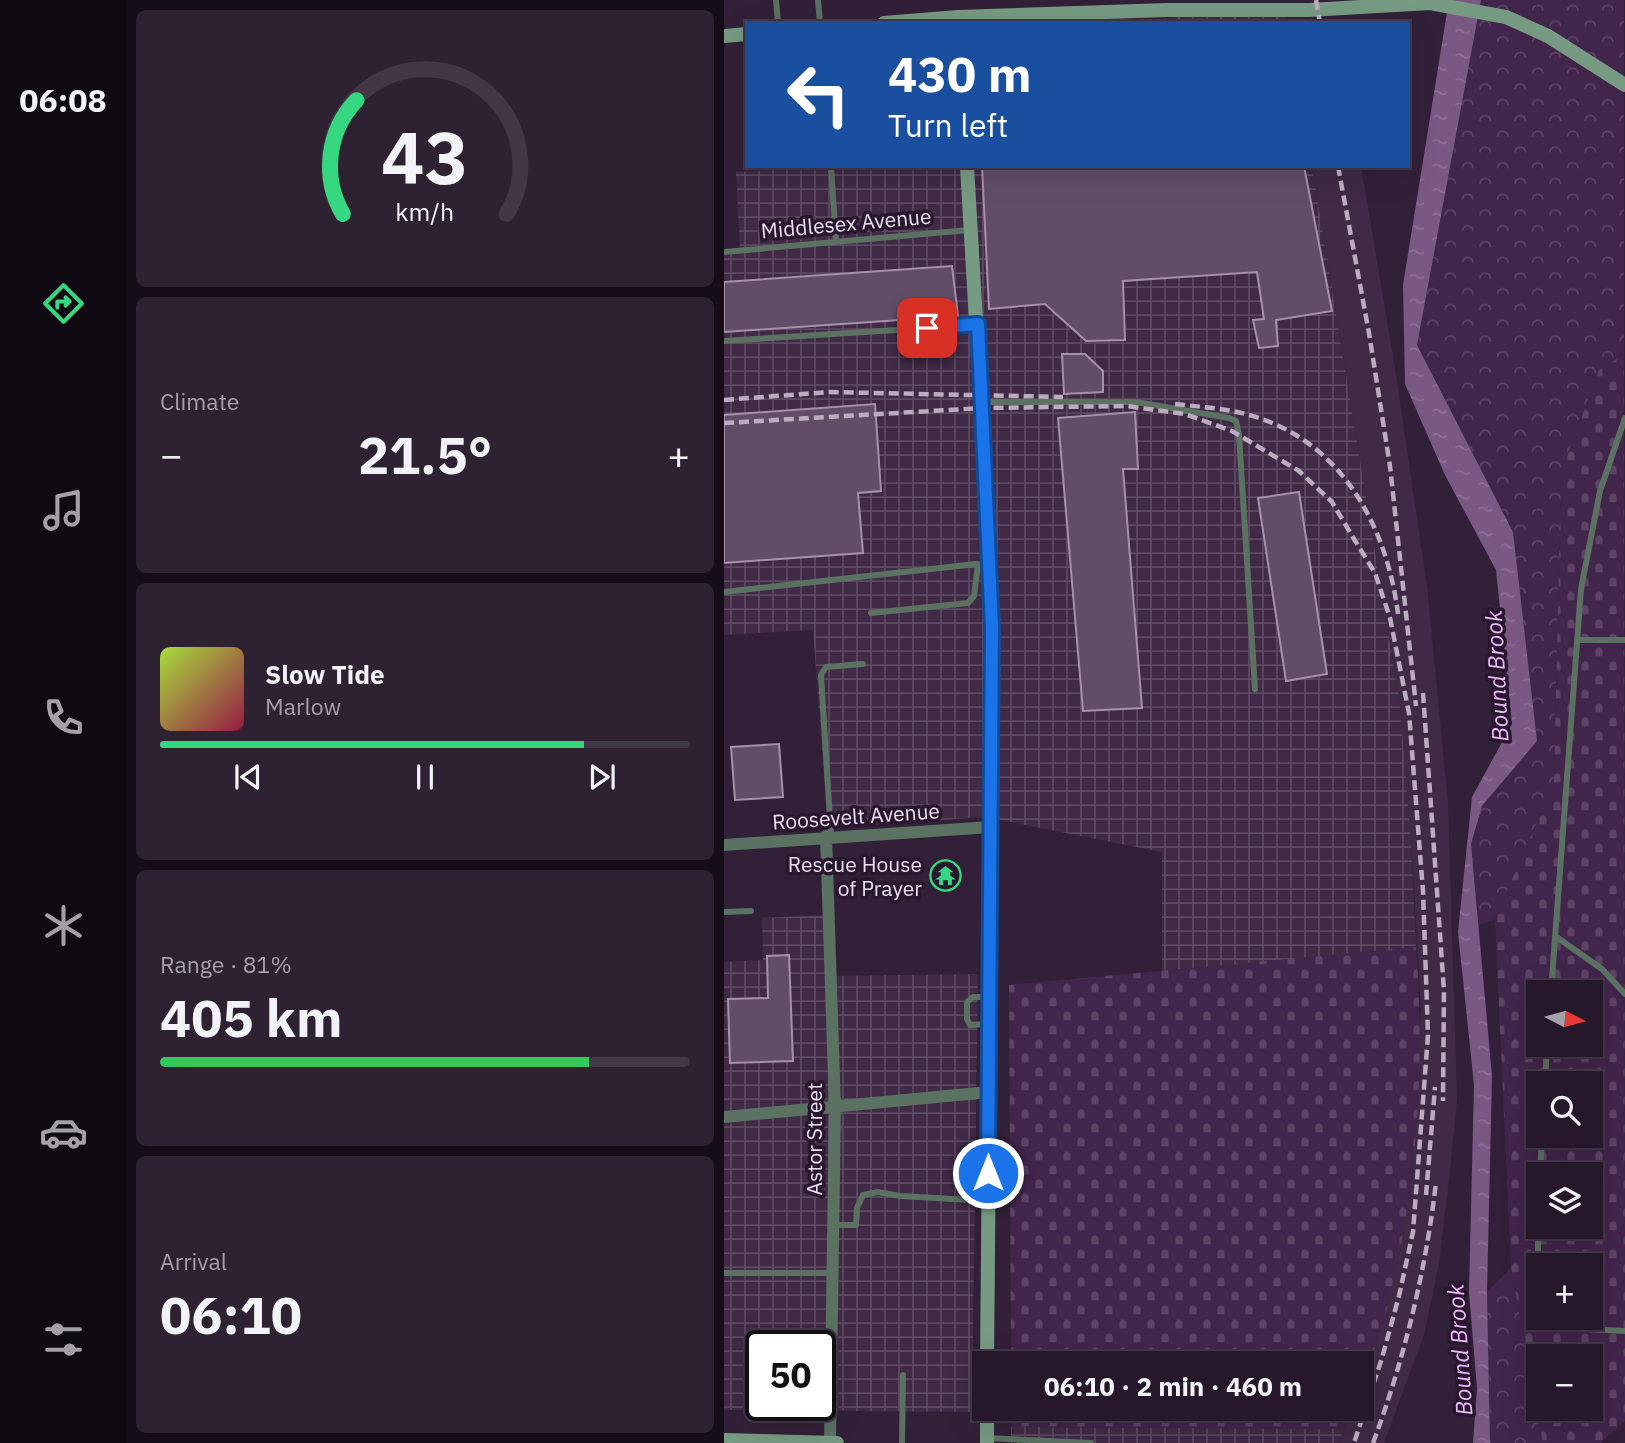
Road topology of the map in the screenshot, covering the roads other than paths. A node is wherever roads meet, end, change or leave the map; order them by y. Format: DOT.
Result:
graph roads {
  1 [pos="776,0"];
  2 [pos="818,0"];
  3 [pos="957,0"];
  4 [pos="1431,2"];
  5 [pos="1396,3"];
  6 [pos="1167,5"];
  7 [pos="958,20"];
  8 [pos="778,21"];
  9 [pos="820,21"];
  10 [pos="933,21"];
  11 [pos="745,34"];
  12 [pos="724,36"];
  13 [pos="1625,85"];
  14 [pos="831,168"];
  15 [pos="967,168"];
  16 [pos="971,229"];
  17 [pos="836,242"];
  18 [pos="724,253"];
  19 [pos="978,324"];
  20 [pos="724,341"];
  21 [pos="982,401"];
  22 [pos="1625,418"];
  23 [pos="983,563"];
  24 [pos="724,592"];
  25 [pos="872,613"];
  26 [pos="1577,640"];
  27 [pos="1625,640"];
  28 [pos="863,664"];
  29 [pos="1255,689"];
  30 [pos="991,827"];
  31 [pos="828,836"];
  32 [pos="724,845"];
  33 [pos="751,911"];
  34 [pos="724,912"];
  35 [pos="1555,936"];
  36 [pos="1552,980"];
  37 [pos="1625,994"];
  38 [pos="989,997"];
  39 [pos="989,1024"];
  40 [pos="989,1091"];
  41 [pos="835,1108"];
  42 [pos="724,1117"];
  43 [pos="988,1200"];
  44 [pos="833,1225"];
  45 [pos="724,1273"];
  46 [pos="832,1273"];
  47 [pos="1603,1330"];
  48 [pos="1625,1331"];
  49 [pos="987,1351"];
  50 [pos="903,1375"];
  51 [pos="987,1421"];
  52 [pos="733,1441"];
  53 [pos="987,1441"];
  54 [pos="830,1443"];
  55 [pos="837,1443"];
  56 [pos="902,1443"];
  57 [pos="1091,1443"];
  1 -- 8 [label="lane"];
  2 -- 9 [label="lane"];
  3 -- 7 [label="main road"];
  4 -- 5 [label="main road"];
  4 -- 13 [label="main road"];
  5 -- 6 [label="main road"];
  6 -- 7 [label="main road"];
  7 -- 10 [label="main road"];
  11 -- 12 [label="main road"];
  14 -- 17 [label="lane"];
  15 -- 16 [label="main road"];
  16 -- 17 [label="lane, Middlesex Avenue"];
  16 -- 19 [label="main road"];
  17 -- 18 [label="lane, Middlesex Avenue"];
  19 -- 20 [label="lane"];
  19 -- 21 [label="main road"];
  21 -- 23 [label="main road"];
  21 -- 29 [label="lane"];
  22 -- 26 [label="lane"];
  23 -- 24 [label="lane"];
  23 -- 25 [label="lane"];
  23 -- 30 [label="main road"];
  26 -- 27 [label="lane"];
  26 -- 35 [label="lane"];
  28 -- 31 [label="lane"];
  30 -- 31 [label="street, Roosevelt Avenue"];
  30 -- 38 [label="main road"];
  31 -- 32 [label="street, Roosevelt Avenue"];
  31 -- 41 [label="street, Astor Street"];
  33 -- 34 [label="lane"];
  35 -- 36 [label="lane"];
  35 -- 37 [label="lane"];
  38 -- 39 [label="main road"];
  38 -- 39 [label="lane"];
  39 -- 40 [label="main road"];
  40 -- 41 [label="street"];
  40 -- 43 [label="main road"];
  41 -- 42 [label="street"];
  41 -- 44 [label="street, Astor Street"];
  43 -- 44 [label="lane"];
  43 -- 49 [label="main road"];
  44 -- 46 [label="street, Astor Street"];
  45 -- 46 [label="lane"];
  46 -- 54 [label="street, Astor Street"];
  47 -- 48 [label="lane"];
  50 -- 56 [label="lane"];
  51 -- 53 [label="main road"];
  52 -- 54 [label="main road"];
  53 -- 57 [label="lane"];
  54 -- 55 [label="main road"];
}
